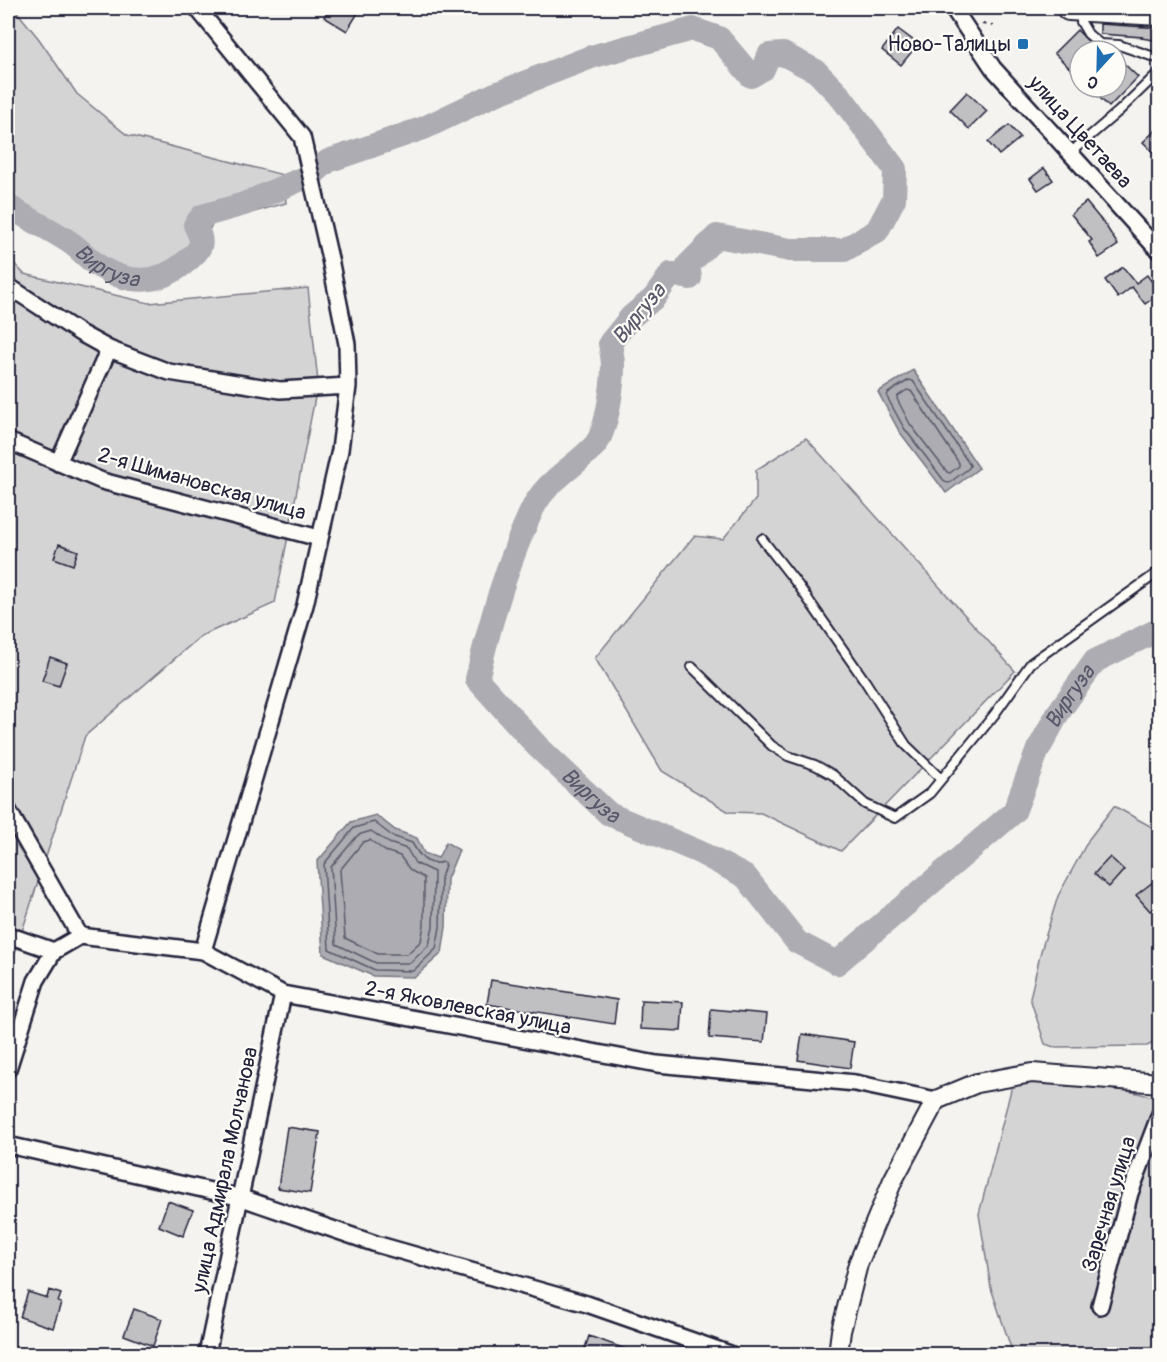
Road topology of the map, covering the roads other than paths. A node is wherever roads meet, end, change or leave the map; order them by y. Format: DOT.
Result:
graph roads {
  1 [pos="197,8"];
  2 [pos="953,8"];
  3 [pos="1076,8"];
  4 [pos="1160,13"];
  5 [pos="1160,59"];
  6 [pos="1160,71"];
  7 [pos="1070,153"];
  8 [pos="1160,252"];
  9 [pos="8,286"];
  10 [pos="109,349"];
  11 [pos="348,386"];
  12 [pos="8,441"];
  13 [pos="58,463"];
  14 [pos="319,538"];
  15 [pos="762,539"];
  16 [pos="1160,571"];
  17 [pos="692,667"];
  18 [pos="941,779"];
  19 [pos="8,810"];
  20 [pos="8,935"];
  21 [pos="80,936"];
  22 [pos="54,951"];
  23 [pos="203,951"];
  24 [pos="283,994"];
  25 [pos="8,1069"];
  26 [pos="1160,1083"];
  27 [pos="936,1100"];
  28 [pos="1160,1114"];
  29 [pos="8,1144"];
  30 [pos="242,1198"];
  31 [pos="1100,1306"];
  32 [pos="207,1354"];
  33 [pos="729,1354"];
  34 [pos="838,1354"];
  1 -- 11 [label="street"];
  2 -- 7 [label="street, улица Цветаева"];
  3 -- 4 [label="main road"];
  3 -- 5 [label="lane"];
  6 -- 7 [label="lane"];
  7 -- 8 [label="street, улица Цветаева"];
  9 -- 10 [label="street"];
  10 -- 11 [label="street"];
  10 -- 13 [label="street"];
  11 -- 14 [label="street"];
  12 -- 13 [label="street, 2-я Шимановская улица"];
  13 -- 14 [label="street, 2-я Шимановская улица"];
  14 -- 23 [label="street"];
  15 -- 18 [label="lane"];
  16 -- 18 [label="lane"];
  17 -- 18 [label="lane"];
  19 -- 21 [label="street"];
  20 -- 22 [label="street"];
  21 -- 22 [label="street"];
  21 -- 23 [label="street, 2-я Яковлевская улица"];
  22 -- 25 [label="street"];
  23 -- 24 [label="street, 2-я Яковлевская улица"];
  24 -- 27 [label="street, 2-я Яковлевская улица"];
  24 -- 30 [label="street, улица Адмирала Молчанова"];
  26 -- 27 [label="street"];
  27 -- 34 [label="street"];
  28 -- 31 [label="street, Заречная улица"];
  29 -- 30 [label="street"];
  30 -- 32 [label="street, улица Адмирала Молчанова"];
  30 -- 33 [label="street"];
}
